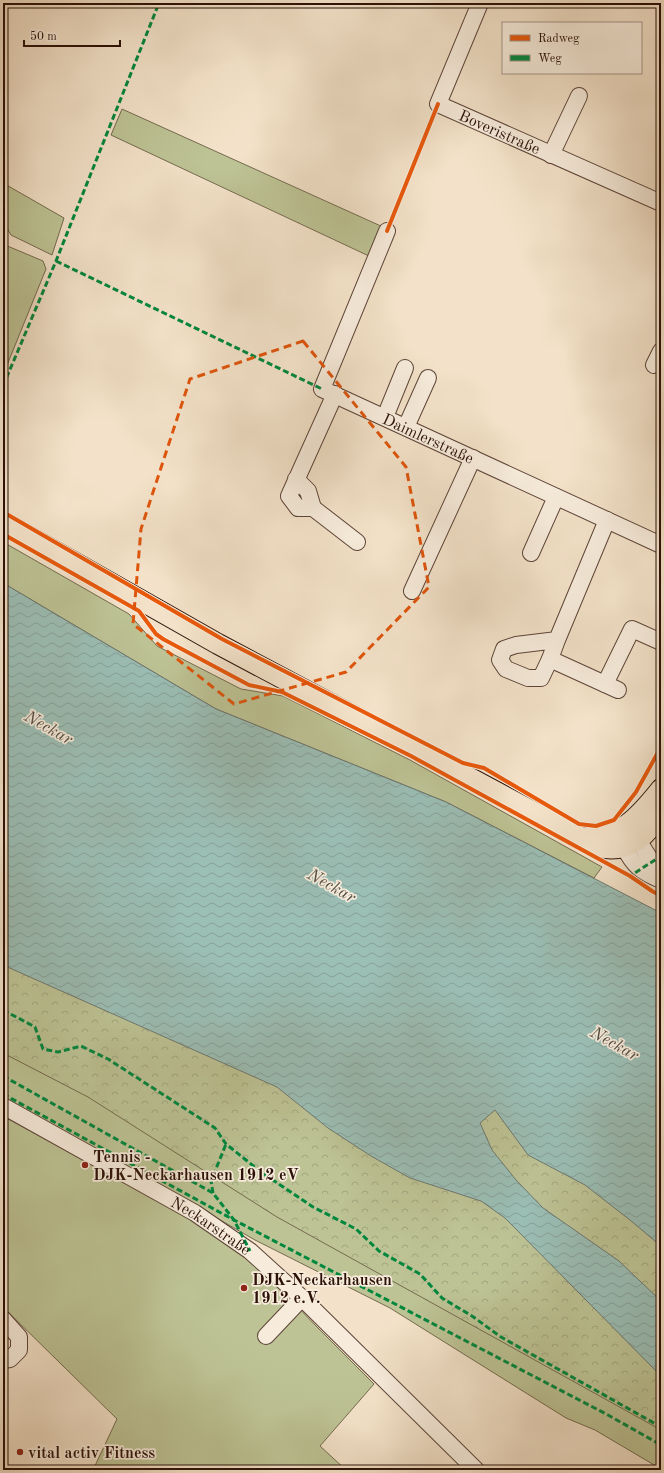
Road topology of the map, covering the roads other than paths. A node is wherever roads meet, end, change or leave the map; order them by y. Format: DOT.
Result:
graph roads {
  1 [pos="480,3"];
  2 [pos="580,96"];
  3 [pos="551,155"];
  4 [pos="661,203"];
  5 [pos="387,231"];
  6 [pos="405,368"];
  7 [pos="428,378"];
  8 [pos="328,391"];
  9 [pos="385,417"];
  10 [pos="406,427"];
  11 [pos="472,458"];
  12 [pos="556,497"];
  13 [pos="607,520"];
  14 [pos="3,522"];
  15 [pos="357,542"];
  16 [pos="661,546"];
  17 [pos="531,553"];
  18 [pos="412,591"];
  19 [pos="558,640"];
  20 [pos="661,642"];
  21 [pos="550,659"];
  22 [pos="661,789"];
  23 [pos="661,804"];
  24 [pos="628,838"];
  25 [pos="661,874"];
  26 [pos="661,880"];
  27 [pos="3,1106"];
  28 [pos="302,1298"];
  29 [pos="3,1319"];
  30 [pos="266,1336"];
  31 [pos="3,1360"];
  32 [pos="476,1470"];
  1 -- 3 [label="street, Boveristraße"];
  2 -- 3 [label="street"];
  3 -- 4 [label="street, Boveristraße"];
  5 -- 8 [label="street"];
  6 -- 9 [label="street"];
  7 -- 10 [label="street"];
  8 -- 9 [label="street, Daimlerstraße"];
  8 -- 15 [label="street"];
  9 -- 10 [label="street, Daimlerstraße"];
  10 -- 11 [label="street, Daimlerstraße"];
  11 -- 12 [label="street, Daimlerstraße"];
  11 -- 18 [label="street"];
  12 -- 13 [label="street, Daimlerstraße"];
  12 -- 17 [label="street"];
  13 -- 16 [label="street, Daimlerstraße"];
  13 -- 19 [label="street"];
  14 -- 24 [label="main road"];
  19 -- 21 [label="street"];
  19 -- 21 [label="street"];
  20 -- 21 [label="street"];
  22 -- 24 [label="main road"];
  23 -- 24 [label="main road"];
  24 -- 25 [label="street"];
  24 -- 26 [label="street"];
  27 -- 28 [label="street, Neckarstraße"];
  28 -- 30 [label="street"];
  28 -- 32 [label="street, Neckarstraße"];
  29 -- 31 [label="street"];
}
